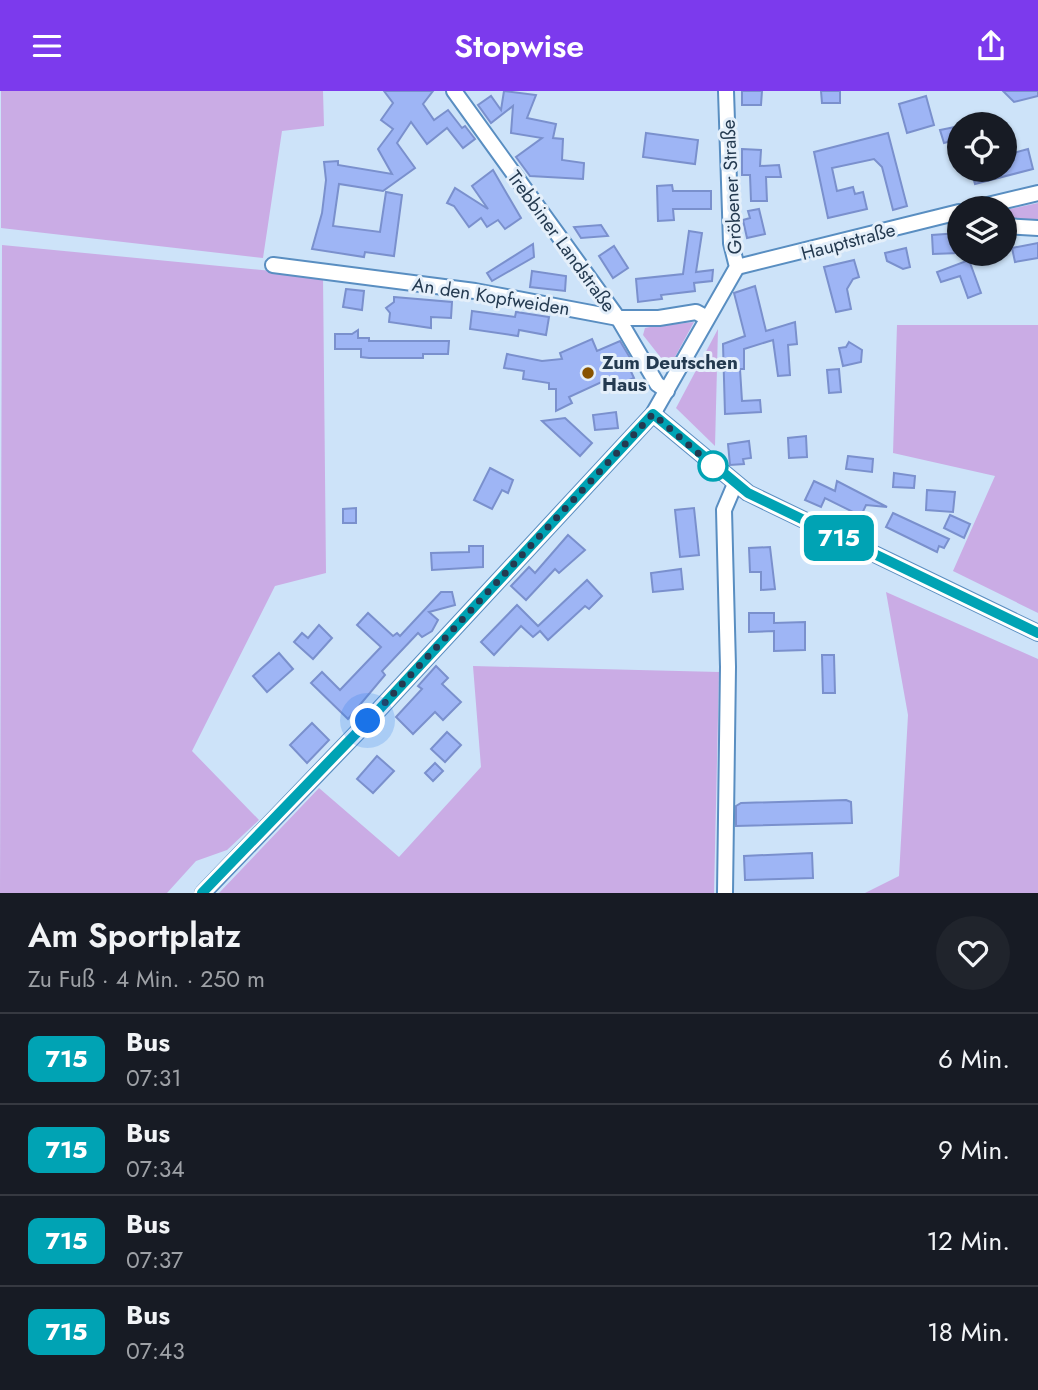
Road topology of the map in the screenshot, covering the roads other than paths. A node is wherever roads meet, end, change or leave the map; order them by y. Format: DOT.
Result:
graph roads {
  1 [pos="454,91"];
  2 [pos="726,91"];
  3 [pos="1038,193"];
  4 [pos="1017,198"];
  5 [pos="947,215"];
  6 [pos="1017,227"];
  7 [pos="1038,228"];
  8 [pos="273,265"];
  9 [pos="737,267"];
  10 [pos="618,318"];
  11 [pos="707,318"];
  12 [pos="667,391"];
  13 [pos="653,414"];
  14 [pos="735,484"];
  15 [pos="1038,633"];
  16 [pos="202,893"];
  17 [pos="725,893"];
  1 -- 10 [label="street, Trebbiner Landstraße"];
  2 -- 9 [label="street, Gröbener Straße"];
  3 -- 4 [label="street"];
  5 -- 9 [label="street, Hauptstraße"];
  6 -- 7 [label="street"];
  8 -- 10 [label="street, An den Kopfweiden"];
  9 -- 11 [label="street, Gröbener Straße"];
  10 -- 11 [label="street, An den Kopfweiden"];
  10 -- 12 [label="street, Trebbiner Landstraße"];
  11 -- 12 [label="street, Gröbener Straße"];
  12 -- 13 [label="street, Gröbener Straße"];
  13 -- 14 [label="street"];
  13 -- 16 [label="street, Gröbener Straße"];
  14 -- 15 [label="street"];
  14 -- 17 [label="street"];
}
